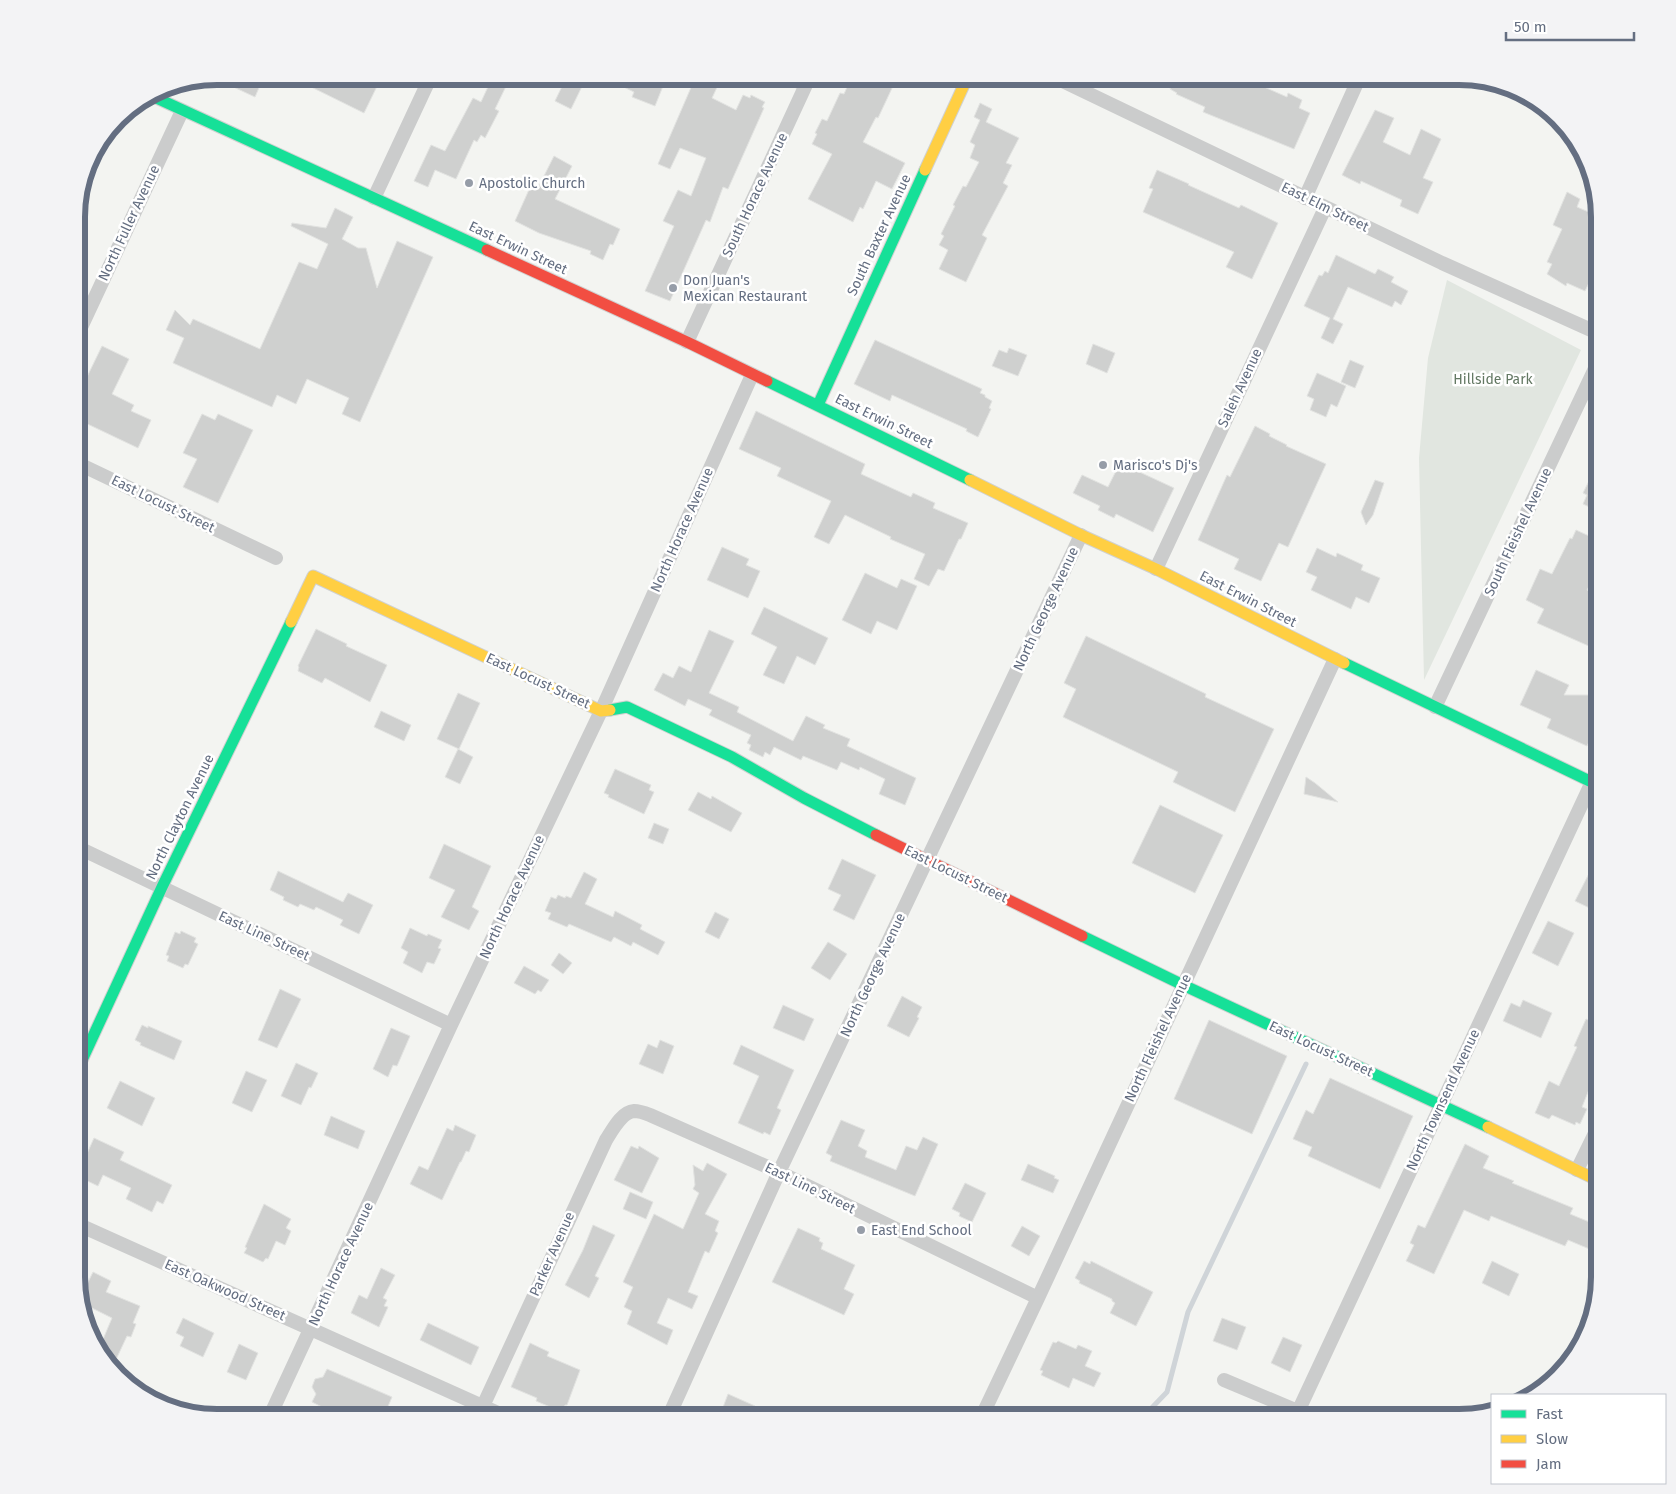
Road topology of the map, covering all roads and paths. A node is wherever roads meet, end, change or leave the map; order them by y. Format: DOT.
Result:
graph roads {
  1 [pos="427,85"];
  2 [pos="806,85"];
  3 [pos="964,85"];
  4 [pos="1071,85"];
  5 [pos="1356,85"];
  6 [pos="158,99"];
  7 [pos="182,111"];
  8 [pos="374,198"];
  9 [pos="1306,198"];
  10 [pos="1325,208"];
  11 [pos="85,319"];
  12 [pos="1591,330"];
  13 [pos="687,342"];
  14 [pos="752,375"];
  15 [pos="1591,377"];
  16 [pos="818,405"];
  17 [pos="85,467"];
  18 [pos="1081,535"];
  19 [pos="276,558"];
  20 [pos="1156,569"];
  21 [pos="312,576"];
  22 [pos="1335,659"];
  23 [pos="1436,707"];
  24 [pos="601,711"];
  25 [pos="1591,782"];
  26 [pos="1591,794"];
  27 [pos="85,851"];
  28 [pos="927,860"];
  29 [pos="162,888"];
  30 [pos="1183,985"];
  31 [pos="452,1025"];
  32 [pos="85,1053"];
  33 [pos="1442,1104"];
  34 [pos="633,1111"];
  35 [pos="1591,1141"];
  36 [pos="1577,1170"];
  37 [pos="779,1172"];
  38 [pos="1591,1177"];
  39 [pos="85,1228"];
  40 [pos="1038,1298"];
  41 [pos="311,1328"];
  42 [pos="1224,1380"];
  43 [pos="483,1406"];
  44 [pos="273,1409"];
  45 [pos="490,1409"];
  46 [pos="672,1409"];
  47 [pos="985,1409"];
  48 [pos="1285,1409"];
  49 [pos="1298,1409"];
  1 -- 8 [label="street"];
  2 -- 13 [label="street, South Horace Avenue"];
  3 -- 16 [label="street, South Baxter Avenue"];
  4 -- 9 [label="street, East Elm Street"];
  5 -- 9 [label="street"];
  6 -- 7 [label="street, East Erwin Street"];
  7 -- 8 [label="street, East Erwin Street"];
  7 -- 11 [label="street, North Fuller Avenue"];
  8 -- 13 [label="street, East Erwin Street"];
  9 -- 10 [label="street, East Elm Street"];
  10 -- 12 [label="street, East Elm Street"];
  10 -- 20 [label="street, Saleh Avenue"];
  13 -- 14 [label="street, East Erwin Street"];
  14 -- 16 [label="street, East Erwin Street"];
  14 -- 24 [label="street, North Horace Avenue"];
  15 -- 23 [label="street, South Fleishel Avenue"];
  16 -- 18 [label="street, East Erwin Street"];
  17 -- 19 [label="street, East Locust Street"];
  18 -- 20 [label="street, East Erwin Street"];
  18 -- 28 [label="street, North George Avenue"];
  20 -- 22 [label="street, East Erwin Street"];
  21 -- 24 [label="street, East Locust Street"];
  21 -- 29 [label="street, North Clayton Avenue"];
  22 -- 23 [label="street, East Erwin Street"];
  22 -- 30 [label="street, North Fleishel Avenue"];
  23 -- 25 [label="street, East Erwin Street"];
  24 -- 28 [label="street, East Locust Street"];
  24 -- 31 [label="street, North Horace Avenue"];
  26 -- 33 [label="street, North Townsend Avenue"];
  27 -- 29 [label="street, East Line Street"];
  28 -- 30 [label="street, East Locust Street"];
  28 -- 37 [label="street, North George Avenue"];
  29 -- 31 [label="street, East Line Street"];
  29 -- 32 [label="street, North Clayton Avenue"];
  30 -- 33 [label="street, East Locust Street"];
  30 -- 40 [label="street, North Fleishel Avenue"];
  31 -- 41 [label="street, North Horace Avenue"];
  33 -- 36 [label="street, East Locust Street"];
  33 -- 49 [label="street, North Townsend Avenue"];
  34 -- 37 [label="street, East Line Street"];
  34 -- 43 [label="street, Parker Avenue"];
  35 -- 36 [label="street"];
  36 -- 38 [label="street, East Locust Street"];
  37 -- 40 [label="street, East Line Street"];
  37 -- 46 [label="street, North George Avenue"];
  39 -- 41 [label="street, East Oakwood Street"];
  40 -- 47 [label="street, North Fleishel Avenue"];
  41 -- 43 [label="street, East Oakwood Street"];
  41 -- 44 [label="street, North Horace Avenue"];
  42 -- 48 [label="street"];
  43 -- 45 [label="street, East Oakwood Street"];
}
